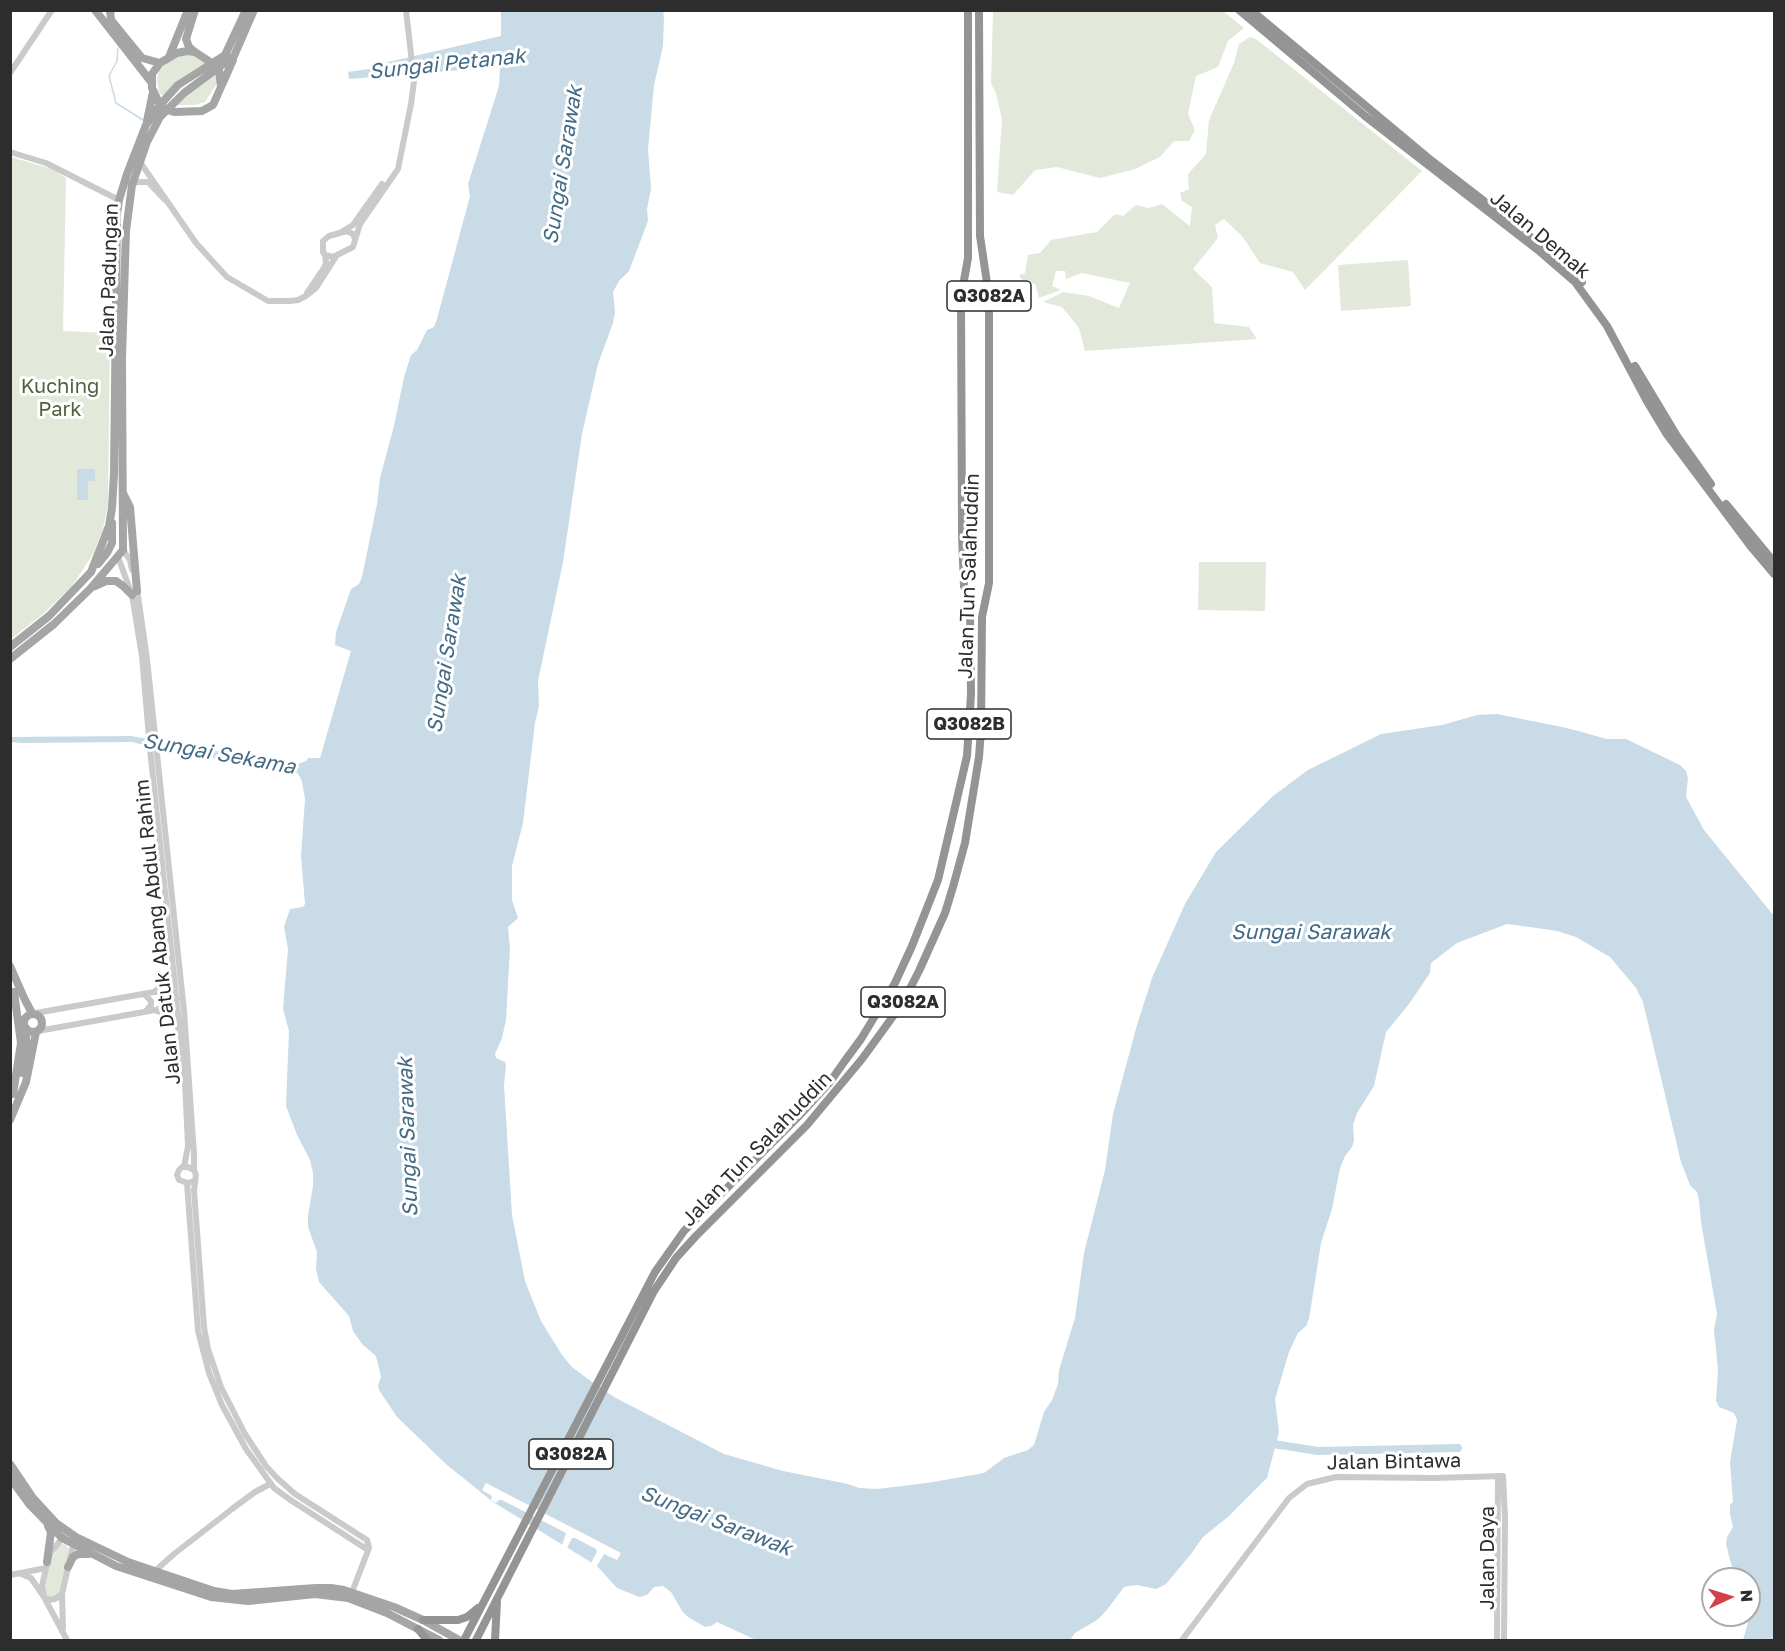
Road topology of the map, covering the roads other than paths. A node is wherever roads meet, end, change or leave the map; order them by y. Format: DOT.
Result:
graph roads {
  1 [pos="52,10"];
  2 [pos="95,10"];
  3 [pos="110,10"];
  4 [pos="188,10"];
  5 [pos="195,10"];
  6 [pos="246,10"];
  7 [pos="254,10"];
  8 [pos="406,10"];
  9 [pos="968,10"];
  10 [pos="979,10"];
  11 [pos="1239,10"];
  12 [pos="1251,10"];
  13 [pos="195,52"];
  14 [pos="234,56"];
  15 [pos="169,57"];
  16 [pos="160,63"];
  17 [pos="212,63"];
  18 [pos="219,69"];
  19 [pos="10,73"];
  20 [pos="152,83"];
  21 [pos="221,87"];
  22 [pos="153,92"];
  23 [pos="160,105"];
  24 [pos="167,110"];
  25 [pos="146,125"];
  26 [pos="10,152"];
  27 [pos="140,162"];
  28 [pos="398,162"];
  29 [pos="132,185"];
  30 [pos="119,200"];
  31 [pos="173,210"];
  32 [pos="343,231"];
  33 [pos="355,239"];
  34 [pos="325,255"];
  35 [pos="338,255"];
  36 [pos="306,296"];
  37 [pos="121,489"];
  38 [pos="112,508"];
  39 [pos="110,547"];
  40 [pos="120,554"];
  41 [pos="1774,562"];
  42 [pos="91,572"];
  43 [pos="1774,574"];
  44 [pos="90,589"];
  45 [pos="135,593"];
  46 [pos="10,646"];
  47 [pos="27,647"];
  48 [pos="10,652"];
  49 [pos="10,659"];
  50 [pos="164,854"];
  51 [pos="912,946"];
  52 [pos="928,952"];
  53 [pos="178,957"];
  54 [pos="10,966"];
  55 [pos="173,968"];
  56 [pos="12,988"];
  57 [pos="154,992"];
  58 [pos="144,994"];
  59 [pos="176,998"];
  60 [pos="75,1008"];
  61 [pos="155,1010"];
  62 [pos="146,1011"];
  63 [pos="34,1013"];
  64 [pos="77,1023"];
  65 [pos="25,1024"];
  66 [pos="37,1031"];
  67 [pos="180,1031"];
  68 [pos="186,1043"];
  69 [pos="12,1098"];
  70 [pos="10,1120"];
  71 [pos="184,1167"];
  72 [pos="194,1170"];
  73 [pos="190,1182"];
  74 [pos="627,1333"];
  75 [pos="10,1464"];
  76 [pos="268,1469"];
  77 [pos="262,1473"];
  78 [pos="1501,1476"];
  79 [pos="10,1478"];
  80 [pos="270,1484"];
  81 [pos="255,1492"];
  82 [pos="282,1494"];
  83 [pos="48,1526"];
  84 [pos="65,1535"];
  85 [pos="75,1540"];
  86 [pos="368,1550"];
  87 [pos="92,1555"];
  88 [pos="46,1565"];
  89 [pos="68,1567"];
  90 [pos="155,1571"];
  91 [pos="19,1573"];
  92 [pos="10,1575"];
  93 [pos="352,1592"];
  94 [pos="62,1594"];
  95 [pos="44,1597"];
  96 [pos="497,1599"];
  97 [pos="481,1605"];
  98 [pos="423,1620"];
  99 [pos="418,1629"];
  100 [pos="66,1638"];
  101 [pos="427,1641"];
  102 [pos="439,1641"];
  103 [pos="459,1641"];
  104 [pos="464,1641"];
  105 [pos="476,1641"];
  106 [pos="495,1641"];
  107 [pos="1182,1641"];
  108 [pos="1497,1641"];
  109 [pos="1504,1641"];
  1 -- 19 [label="street"];
  2 -- 20 [label="main road"];
  3 -- 16 [label="main road"];
  4 -- 15 [label="main road"];
  5 -- 13 [label="main road"];
  6 -- 17 [label="main road, Jalan Padungan"];
  7 -- 14 [label="main road"];
  8 -- 28 [label="street"];
  9 -- 51 [label="highway, Jalan Tun Salahuddin / Q3082B"];
  10 -- 52 [label="highway, Jalan Tun Salahuddin / Q3082A"];
  11 -- 43 [label="highway, Jalan Demak"];
  12 -- 41 [label="highway, Jalan Demak"];
  13 -- 15 [label="main road"];
  13 -- 17 [label="main road"];
  14 -- 18 [label="main road, Jalan Padungan"];
  14 -- 21 [label="main road"];
  15 -- 16 [label="main road"];
  16 -- 20 [label="main road"];
  17 -- 18 [label="main road"];
  17 -- 23 [label="main road, Jalan Padungan"];
  18 -- 21 [label="main road"];
  18 -- 24 [label="main road, Jalan Padungan"];
  20 -- 22 [label="main road"];
  21 -- 24 [label="main road"];
  22 -- 23 [label="main road"];
  22 -- 25 [label="main road"];
  23 -- 24 [label="main road"];
  23 -- 25 [label="main road, Jalan Padungan"];
  24 -- 27 [label="main road, Jalan Padungan"];
  25 -- 30 [label="main road, Jalan Padungan"];
  26 -- 30 [label="street"];
  27 -- 29 [label="main road, Jalan Padungan"];
  27 -- 31 [label="street"];
  28 -- 32 [label="street"];
  28 -- 33 [label="street"];
  29 -- 31 [label="street"];
  29 -- 37 [label="main road, Jalan Padungan"];
  30 -- 38 [label="main road, Jalan Padungan"];
  31 -- 36 [label="street"];
  32 -- 33 [label="street"];
  32 -- 34 [label="street"];
  33 -- 35 [label="street"];
  34 -- 35 [label="street"];
  34 -- 36 [label="street"];
  35 -- 36 [label="street"];
  37 -- 40 [label="main road, Jalan Padungan"];
  37 -- 45 [label="main road"];
  38 -- 39 [label="main road"];
  38 -- 42 [label="main road, Jalan Padungan"];
  39 -- 40 [label="main road"];
  39 -- 42 [label="main road"];
  40 -- 44 [label="main road"];
  40 -- 45 [label="street, Jalan Datuk Abang Abdul Rahim"];
  42 -- 46 [label="main road, Jalan Padungan"];
  44 -- 45 [label="main road"];
  44 -- 47 [label="main road"];
  45 -- 50 [label="street, Jalan Datuk Abang Abdul Rahim"];
  47 -- 48 [label="main road"];
  47 -- 49 [label="main road"];
  50 -- 53 [label="street, Jalan Datuk Abang Abdul Rahim"];
  50 -- 55 [label="street, Jalan Datuk Abang Abdul Rahim"];
  51 -- 52 [label="highway"];
  51 -- 74 [label="highway, Jalan Tun Salahuddin / Q3082B"];
  52 -- 74 [label="highway, Jalan Tun Salahuddin / Q3082A"];
  53 -- 59 [label="street"];
  53 -- 68 [label="street, Jalan Datuk Abang Abdul Rahim"];
  54 -- 63 [label="main road"];
  55 -- 57 [label="street"];
  55 -- 59 [label="street, Jalan Datuk Abang Abdul Rahim"];
  56 -- 65 [label="main road"];
  56 -- 69 [label="main road"];
  57 -- 58 [label="street"];
  57 -- 59 [label="street"];
  58 -- 60 [label="street"];
  58 -- 62 [label="street"];
  59 -- 61 [label="street"];
  59 -- 67 [label="street, Jalan Datuk Abang Abdul Rahim"];
  59 -- 68 [label="street"];
  60 -- 63 [label="street"];
  60 -- 64 [label="street"];
  61 -- 62 [label="street"];
  61 -- 67 [label="street"];
  62 -- 64 [label="street"];
  63 -- 65 [label="main road"];
  63 -- 66 [label="main road"];
  64 -- 66 [label="street"];
  65 -- 66 [label="main road"];
  65 -- 69 [label="main road"];
  66 -- 70 [label="main road"];
  67 -- 71 [label="street, Jalan Datuk Abang Abdul Rahim"];
  68 -- 72 [label="street, Jalan Datuk Abang Abdul Rahim"];
  71 -- 72 [label="street"];
  71 -- 73 [label="street"];
  72 -- 73 [label="street"];
  73 -- 76 [label="street"];
  73 -- 77 [label="street"];
  74 -- 96 [label="highway, Jalan Tun Salahuddin / Q3082A"];
  74 -- 97 [label="highway, Jalan Tun Salahuddin"];
  75 -- 84 [label="main road"];
  76 -- 80 [label="street"];
  76 -- 86 [label="street"];
  77 -- 80 [label="street"];
  77 -- 81 [label="street"];
  78 -- 107 [label="street, Jalan Bintawa"];
  78 -- 108 [label="street, Jalan Daya"];
  78 -- 109 [label="street, Jalan Daya"];
  79 -- 83 [label="main road"];
  80 -- 81 [label="street"];
  80 -- 82 [label="street"];
  81 -- 82 [label="street"];
  81 -- 90 [label="street"];
  82 -- 86 [label="street"];
  83 -- 84 [label="main road"];
  83 -- 88 [label="main road"];
  84 -- 85 [label="main road"];
  84 -- 88 [label="street"];
  85 -- 87 [label="main road"];
  85 -- 89 [label="street"];
  85 -- 90 [label="main road"];
  86 -- 93 [label="street"];
  87 -- 89 [label="main road"];
  87 -- 99 [label="main road"];
  88 -- 91 [label="street"];
  88 -- 95 [label="street"];
  89 -- 94 [label="street"];
  90 -- 93 [label="main road"];
  91 -- 92 [label="street"];
  91 -- 95 [label="street"];
  93 -- 98 [label="main road"];
  94 -- 95 [label="street"];
  94 -- 100 [label="street"];
  95 -- 100 [label="street"];
  96 -- 105 [label="highway, Jalan Tun Salahuddin / Q3082A"];
  96 -- 106 [label="highway"];
  97 -- 98 [label="highway"];
  97 -- 104 [label="highway, Jalan Tun Salahuddin"];
  98 -- 103 [label="main road"];
  99 -- 101 [label="highway"];
  99 -- 102 [label="main road"];
}
